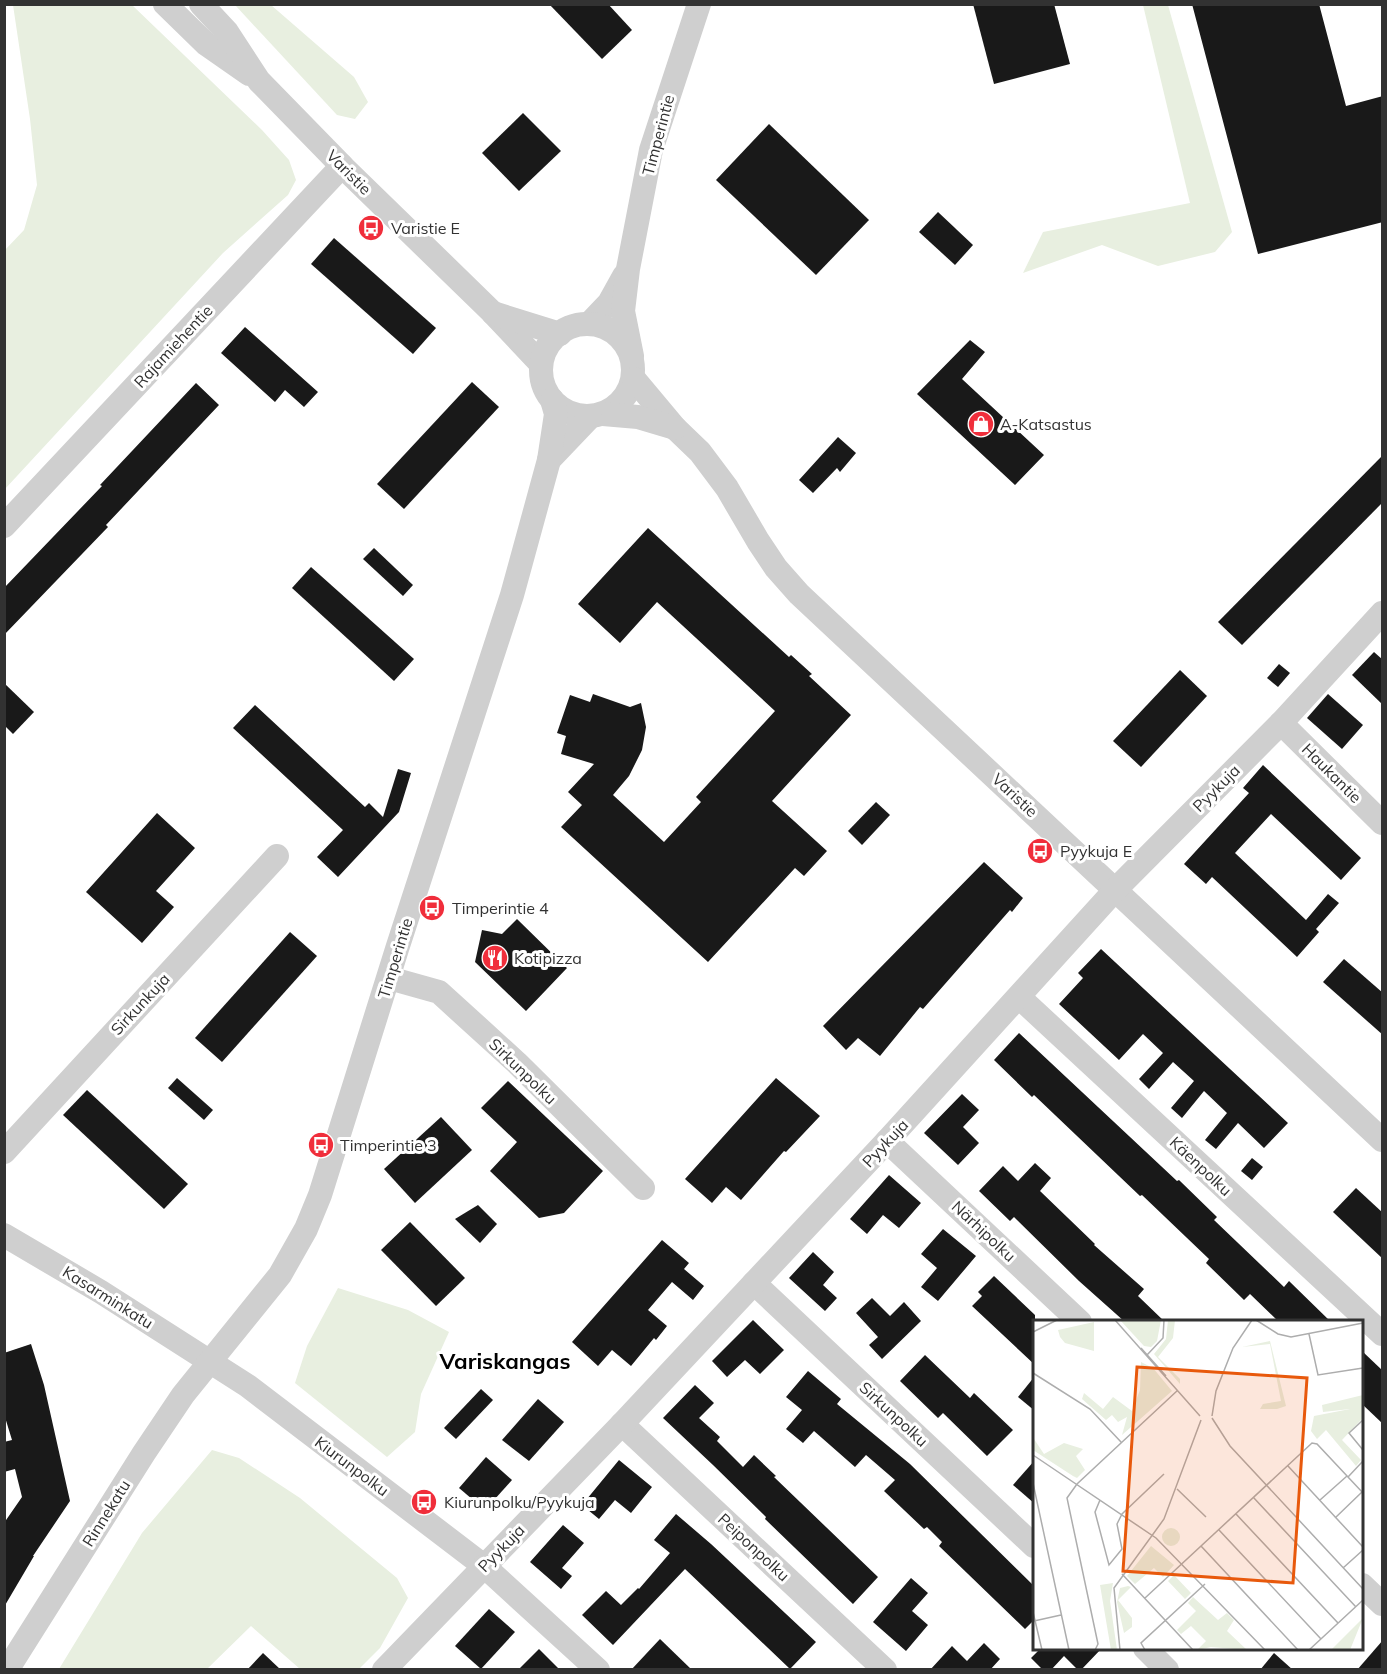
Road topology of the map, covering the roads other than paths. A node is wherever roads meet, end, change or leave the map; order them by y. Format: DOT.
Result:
graph roads {
  1 [pos="165,4"];
  2 [pos="201,4"];
  3 [pos="699,4"];
  4 [pos="259,81"];
  5 [pos="342,166"];
  6 [pos="628,269"];
  7 [pos="492,312"];
  8 [pos="589,324"];
  9 [pos="560,334"];
  10 [pos="541,364"];
  11 [pos="633,368"];
  12 [pos="552,400"];
  13 [pos="597,415"];
  14 [pos="675,428"];
  15 [pos="549,460"];
  16 [pos="4,526"];
  17 [pos="1383,613"];
  18 [pos="1281,723"];
  19 [pos="1383,823"];
  20 [pos="276,856"];
  21 [pos="1116,889"];
  22 [pos="389,978"];
  23 [pos="1019,997"];
  24 [pos="1383,1140"];
  25 [pos="887,1142"];
  26 [pos="4,1152"];
  27 [pos="643,1188"];
  28 [pos="4,1235"];
  29 [pos="754,1283"];
  30 [pos="1078,1320"];
  31 [pos="1383,1335"];
  32 [pos="211,1361"];
  33 [pos="622,1424"];
  34 [pos="1033,1543"];
  35 [pos="484,1566"];
  36 [pos="1363,1586"];
  37 [pos="1383,1604"];
  38 [pos="1146,1650"];
  39 [pos="7,1670"];
  40 [pos="384,1670"];
  41 [pos="598,1670"];
  42 [pos="885,1670"];
  43 [pos="1167,1670"];
  1 -- 4 [label="street, Varistie"];
  2 -- 4 [label="street, Varistie"];
  3 -- 6 [label="street, Timperintie"];
  4 -- 5 [label="street, Varistie"];
  5 -- 7 [label="street, Varistie"];
  5 -- 16 [label="street, Rajamiehentie"];
  6 -- 8 [label="street, Timperintie"];
  6 -- 11 [label="street, Timperintie"];
  7 -- 9 [label="street"];
  7 -- 10 [label="street, Varistie"];
  8 -- 9 [label="street"];
  8 -- 11 [label="street"];
  9 -- 10 [label="street"];
  10 -- 12 [label="street"];
  11 -- 13 [label="street"];
  11 -- 14 [label="street, Varistie"];
  12 -- 13 [label="street"];
  12 -- 15 [label="street, Timperintie"];
  13 -- 14 [label="street, Varistie"];
  13 -- 15 [label="street, Timperintie"];
  14 -- 21 [label="street, Varistie"];
  15 -- 22 [label="street, Timperintie"];
  17 -- 18 [label="street, Pyykuja"];
  18 -- 19 [label="street, Haukantie"];
  18 -- 21 [label="street, Pyykuja"];
  20 -- 26 [label="street, Sirkunkuja"];
  21 -- 23 [label="street, Pyykuja"];
  21 -- 24 [label="street, Varistie"];
  22 -- 27 [label="street, Sirkunpolku"];
  22 -- 32 [label="street, Timperintie"];
  23 -- 25 [label="street, Pyykuja"];
  23 -- 31 [label="street, Käenpolku"];
  25 -- 29 [label="street, Pyykuja"];
  25 -- 30 [label="street, Närhipolku"];
  28 -- 32 [label="street, Kasarminkatu"];
  29 -- 33 [label="street, Pyykuja"];
  29 -- 34 [label="street, Sirkunpolku"];
  32 -- 35 [label="street, Kiurunpolku"];
  32 -- 39 [label="street, Rinnekatu"];
  33 -- 35 [label="street, Pyykuja"];
  33 -- 42 [label="street, Peiponpolku"];
  35 -- 40 [label="street, Pyykuja"];
  35 -- 41 [label="street, Kiurunpolku"];
  36 -- 37 [label="street"];
  38 -- 43 [label="street"];
}
